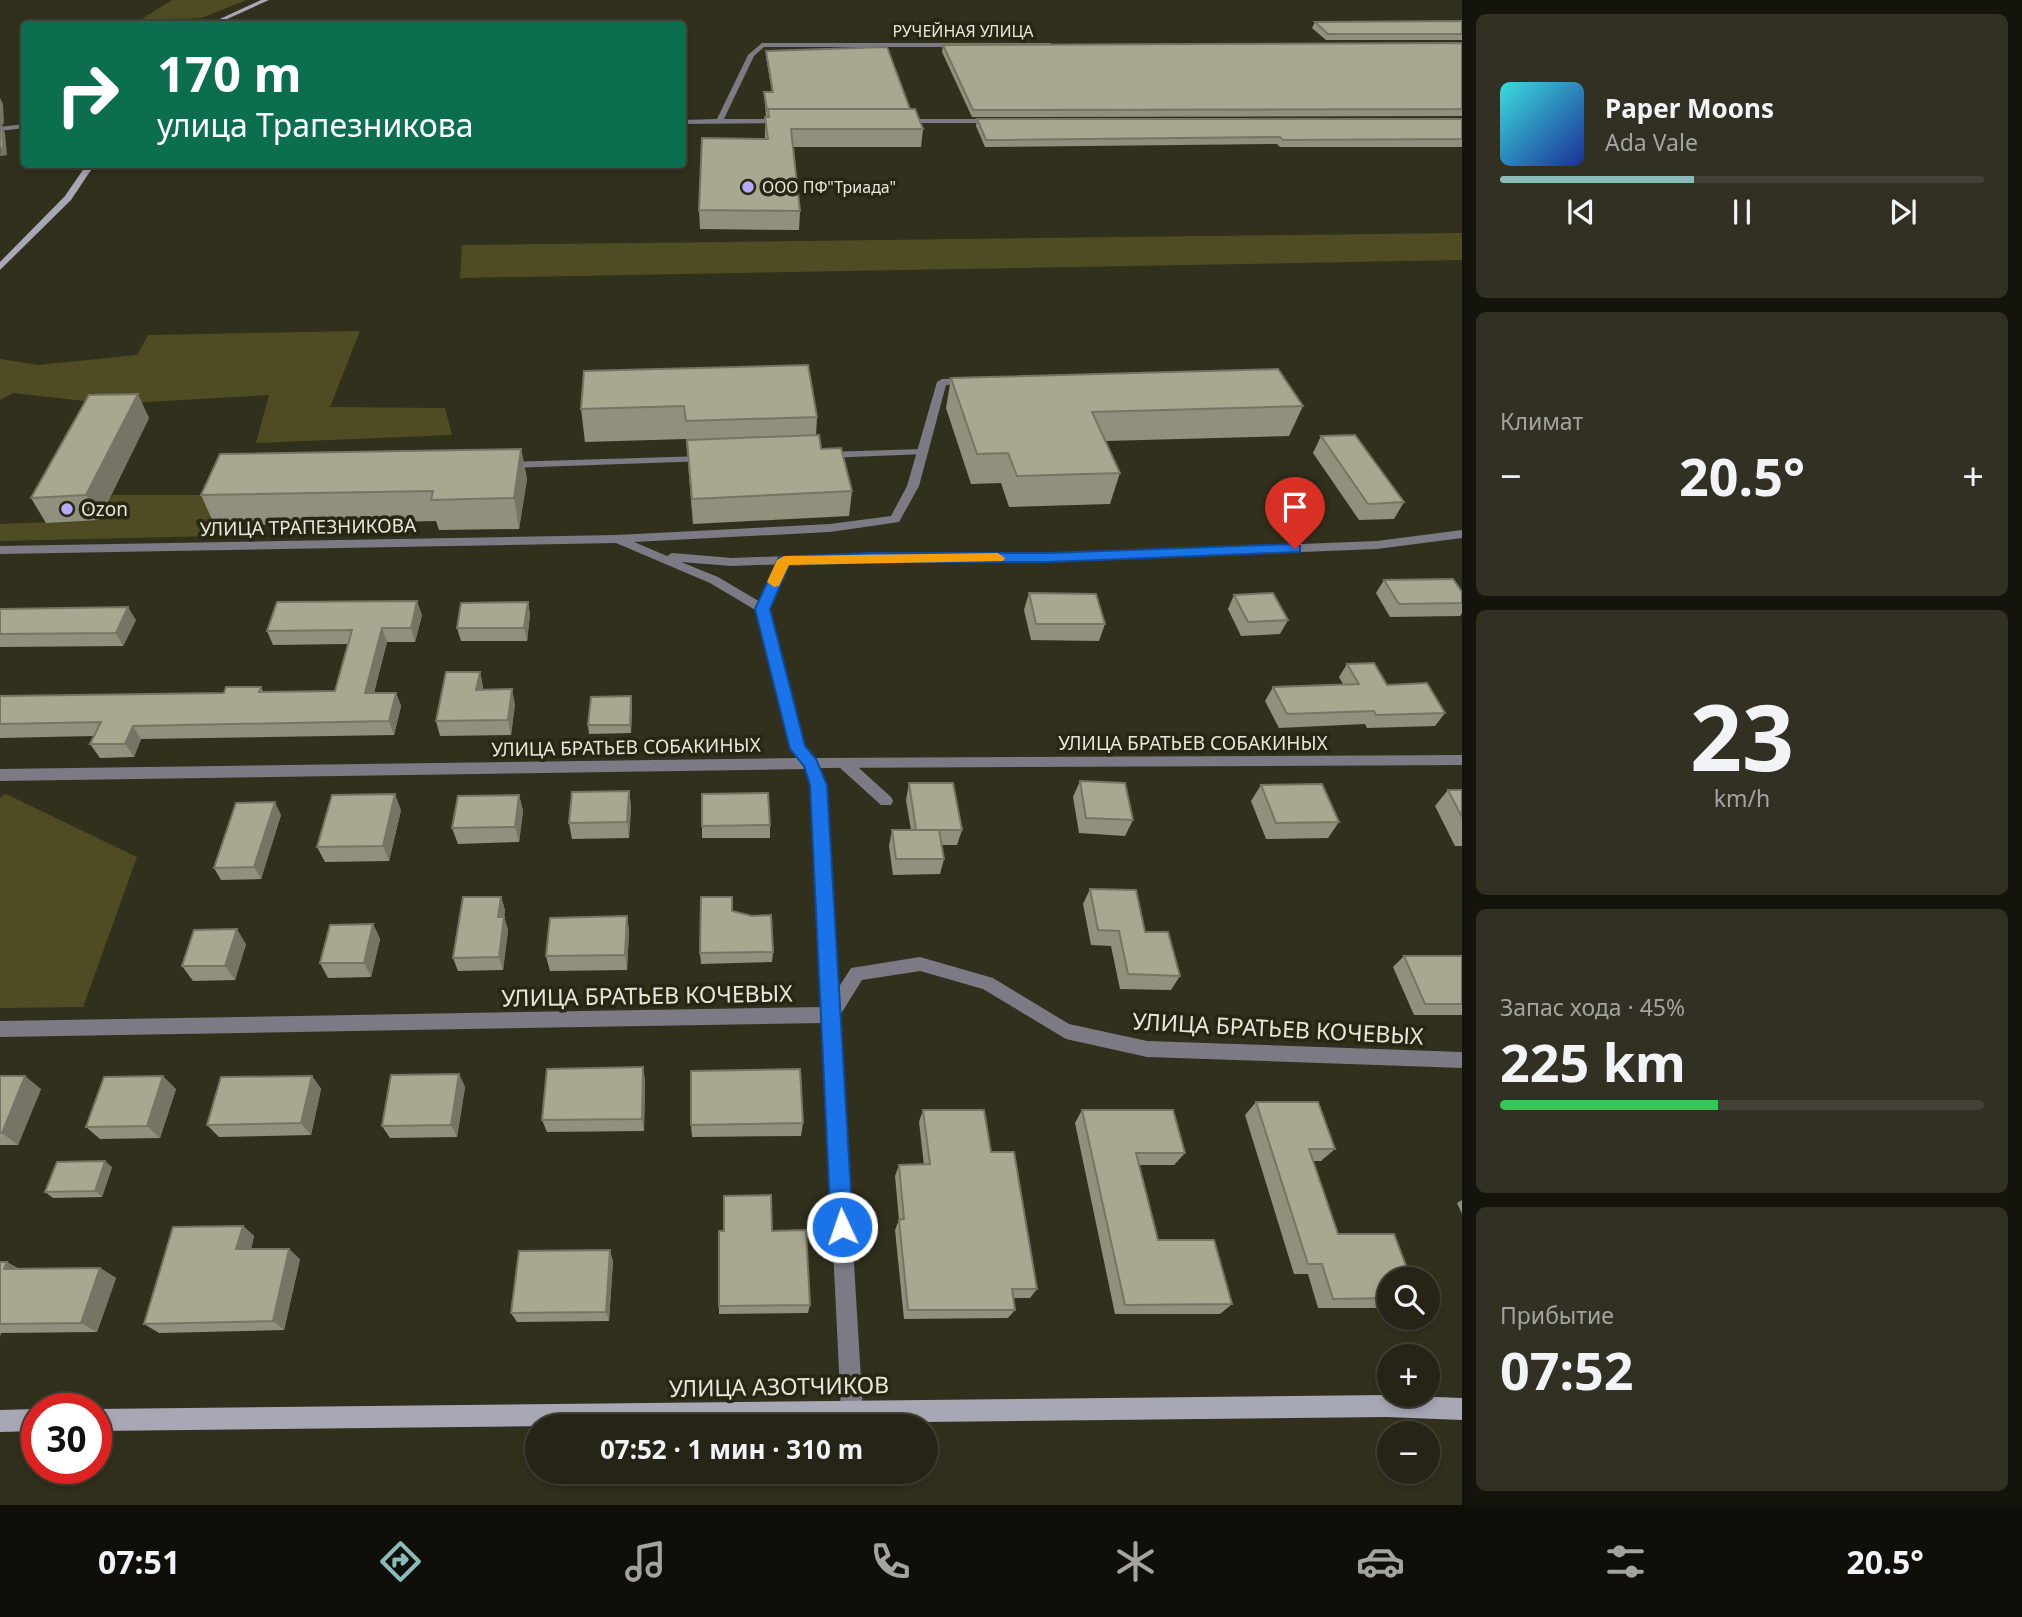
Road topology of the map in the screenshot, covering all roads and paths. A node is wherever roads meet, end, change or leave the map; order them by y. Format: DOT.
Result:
graph roads {
  1 [pos="266,0"];
  2 [pos="219,21"];
  3 [pos="1054,45"];
  4 [pos="720,121"];
  5 [pos="790,121"];
  6 [pos="888,121"];
  7 [pos="1000,121"];
  8 [pos="686,122"];
  9 [pos="21,126"];
  10 [pos="0,129"];
  11 [pos="87,168"];
  12 [pos="0,267"];
  13 [pos="982,380"];
  14 [pos="922,452"];
  15 [pos="811,455"];
  16 [pos="714,458"];
  17 [pos="491,465"];
  18 [pos="1462,534"];
  19 [pos="616,539"];
  20 [pos="0,550"];
  21 [pos="657,556"];
  22 [pos="784,560"];
  23 [pos="762,609"];
  24 [pos="1462,760"];
  25 [pos="811,763"];
  26 [pos="844,763"];
  27 [pos="0,775"];
  28 [pos="887,801"];
  29 [pos="831,1015"];
  30 [pos="0,1029"];
  31 [pos="1462,1060"];
  32 [pos="1462,1409"];
  33 [pos="852,1412"];
  34 [pos="21,1420"];
  35 [pos="112,1420"];
  36 [pos="0,1421"];
  1 -- 2 [label="street"];
  3 -- 4 [label="street, РУЧЕЙНАЯ УЛИЦА"];
  4 -- 5 [label="street"];
  4 -- 8 [label="street"];
  6 -- 7 [label="street"];
  9 -- 10 [label="street"];
  11 -- 12 [label="street"];
  13 -- 14 [label="street"];
  14 -- 15 [label="street"];
  14 -- 19 [label="street, УЛИЦА ТРАПЕЗНИКОВА"];
  16 -- 17 [label="street"];
  18 -- 22 [label="street"];
  19 -- 20 [label="street, УЛИЦА ТРАПЕЗНИКОВА"];
  19 -- 21 [label="street"];
  21 -- 22 [label="street"];
  21 -- 23 [label="street"];
  22 -- 23 [label="street"];
  23 -- 25 [label="street"];
  24 -- 26 [label="street, УЛИЦА БРАТЬЕВ СОБАКИНЫХ"];
  25 -- 26 [label="street, УЛИЦА БРАТЬЕВ СОБАКИНЫХ"];
  25 -- 27 [label="street, УЛИЦА БРАТЬЕВ СОБАКИНЫХ"];
  25 -- 29 [label="street"];
  26 -- 28 [label="street"];
  29 -- 30 [label="street, УЛИЦА БРАТЬЕВ КОЧЕВЫХ"];
  29 -- 31 [label="street, УЛИЦА БРАТЬЕВ КОЧЕВЫХ"];
  29 -- 33 [label="street"];
  32 -- 33 [label="street, УЛИЦА АЗОТЧИКОВ"];
  33 -- 35 [label="street, УЛИЦА АЗОТЧИКОВ"];
  34 -- 36 [label="street"];
}
